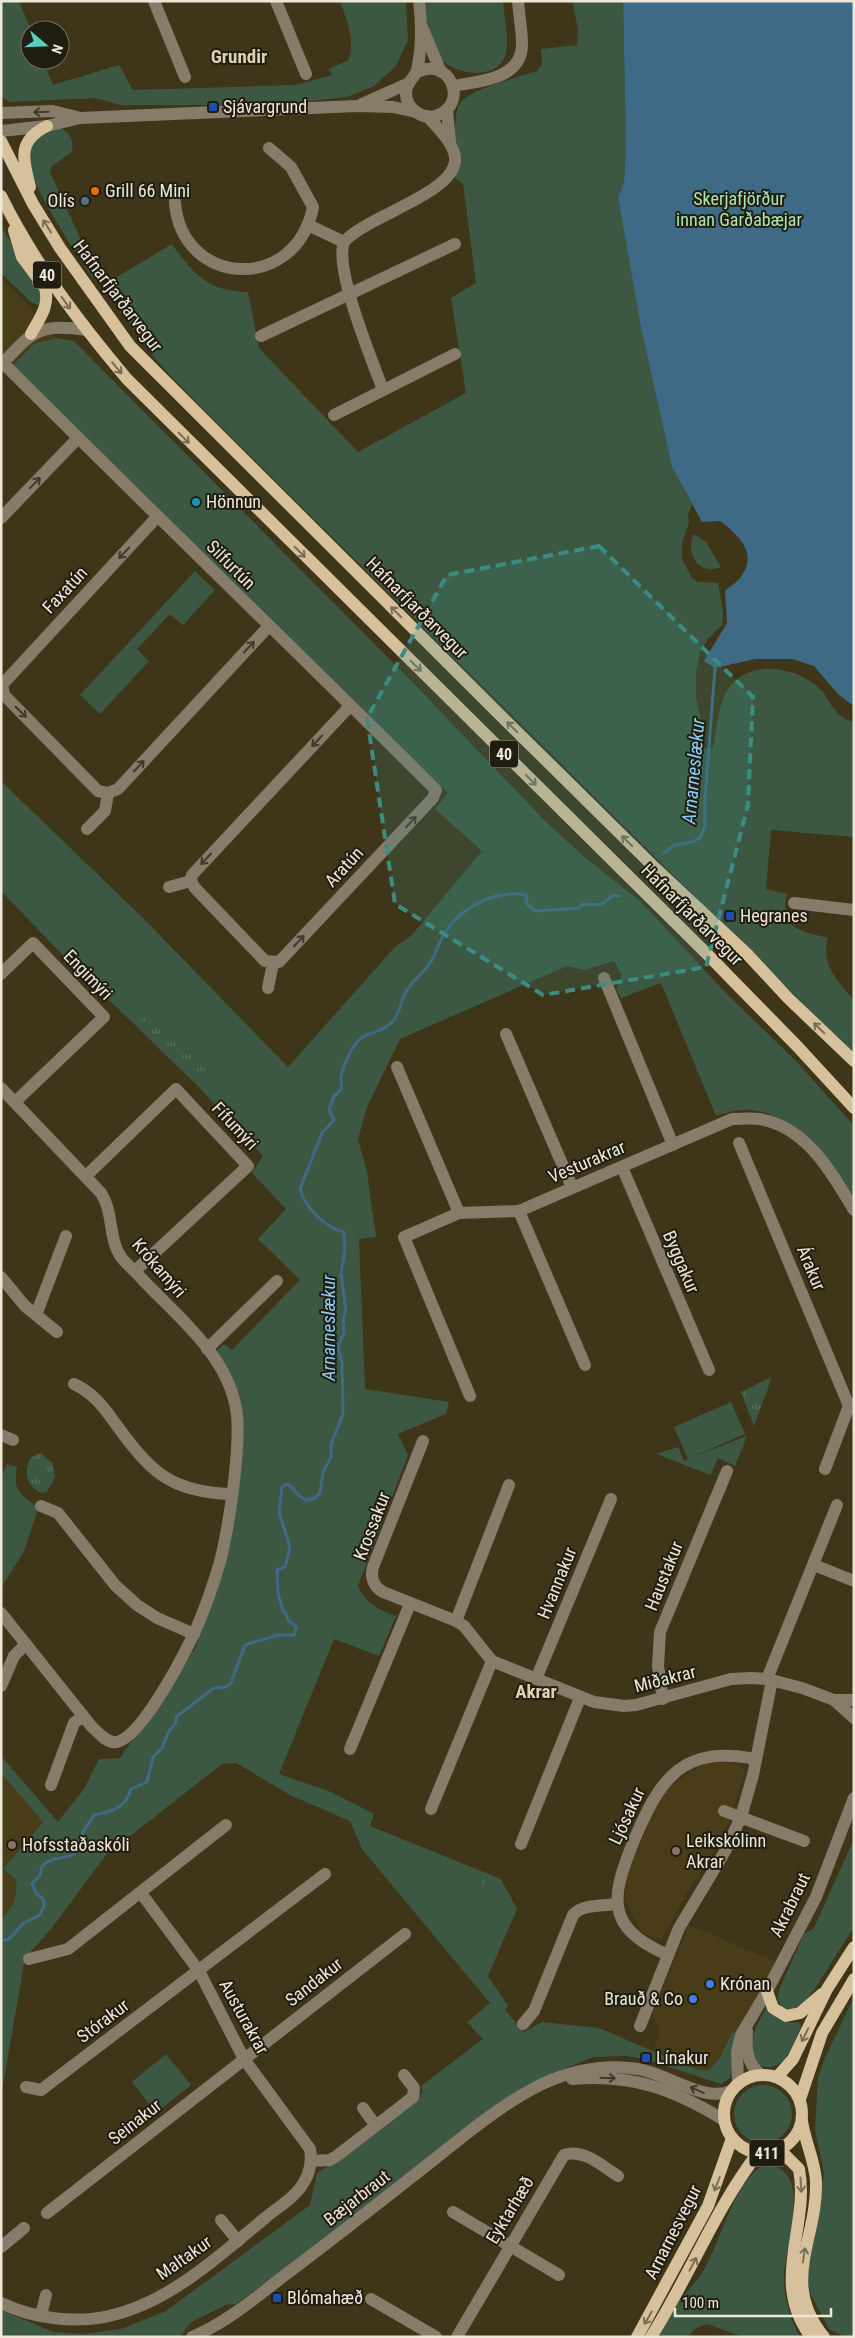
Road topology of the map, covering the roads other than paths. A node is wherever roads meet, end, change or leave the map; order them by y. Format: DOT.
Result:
graph roads {
  1 [pos="154,1"];
  2 [pos="276,1"];
  3 [pos="420,1"];
  4 [pos="518,1"];
  5 [pos="422,26"];
  6 [pos="417,72"];
  7 [pos="441,72"];
  8 [pos="306,74"];
  9 [pos="185,77"];
  10 [pos="407,84"];
  11 [pos="453,86"];
  12 [pos="357,106"];
  13 [pos="447,109"];
  14 [pos="1,113"];
  15 [pos="422,114"];
  16 [pos="80,118"];
  17 [pos="47,126"];
  18 [pos="1,131"];
  19 [pos="1,141"];
  20 [pos="450,146"];
  21 [pos="269,148"];
  22 [pos="1,196"];
  23 [pos="175,202"];
  24 [pos="33,204"];
  25 [pos="12,218"];
  26 [pos="308,225"];
  27 [pos="344,242"];
  28 [pos="455,244"];
  29 [pos="350,293"];
  30 [pos="86,330"];
  31 [pos="31,334"];
  32 [pos="261,336"];
  33 [pos="455,354"];
  34 [pos="2,364"];
  35 [pos="383,390"];
  36 [pos="334,415"];
  37 [pos="78,438"];
  38 [pos="157,517"];
  39 [pos="1,518"];
  40 [pos="269,626"];
  41 [pos="1,689"];
  42 [pos="350,706"];
  43 [pos="436,790"];
  44 [pos="108,793"];
  45 [pos="87,829"];
  46 [pos="191,881"];
  47 [pos="169,886"];
  48 [pos="794,903"];
  49 [pos="854,910"];
  50 [pos="273,963"];
  51 [pos="1,974"];
  52 [pos="604,978"];
  53 [pos="268,988"];
  54 [pos="506,1034"];
  55 [pos="854,1062"];
  56 [pos="397,1067"];
  57 [pos="1,1088"];
  58 [pos="14,1102"];
  59 [pos="854,1108"];
  60 [pos="739,1143"];
  61 [pos="673,1145"];
  62 [pos="622,1167"];
  63 [pos="86,1176"];
  64 [pos="572,1186"];
  65 [pos="854,1210"];
  66 [pos="519,1211"];
  67 [pos="459,1213"];
  68 [pos="66,1236"];
  69 [pos="135,1271"];
  70 [pos="1,1277"];
  71 [pos="277,1281"];
  72 [pos="36,1315"];
  73 [pos="57,1332"];
  74 [pos="207,1349"];
  75 [pos="585,1366"];
  76 [pos="709,1370"];
  77 [pos="74,1384"];
  78 [pos="470,1396"];
  79 [pos="852,1407"];
  80 [pos="423,1442"];
  81 [pos="825,1470"];
  82 [pos="727,1472"];
  83 [pos="509,1485"];
  84 [pos="231,1494"];
  85 [pos="610,1499"];
  86 [pos="837,1505"];
  87 [pos="41,1506"];
  88 [pos="814,1565"];
  89 [pos="854,1581"];
  90 [pos="410,1604"];
  91 [pos="1,1613"];
  92 [pos="456,1621"];
  93 [pos="194,1634"];
  94 [pos="26,1644"];
  95 [pos="492,1661"];
  96 [pos="536,1680"];
  97 [pos="770,1680"];
  98 [pos="1,1686"];
  99 [pos="580,1698"];
  100 [pos="663,1699"];
  101 [pos="834,1700"];
  102 [pos="854,1700"];
  103 [pos="83,1716"];
  104 [pos="854,1718"];
  105 [pos="350,1749"];
  106 [pos="756,1759"];
  107 [pos="51,1785"];
  108 [pos="854,1798"];
  109 [pos="431,1809"];
  110 [pos="724,1811"];
  111 [pos="741,1817"];
  112 [pos="226,1825"];
  113 [pos="804,1841"];
  114 [pos="521,1844"];
  115 [pos="325,1874"];
  116 [pos="141,1893"];
  117 [pos="617,1904"];
  118 [pos="405,1934"];
  119 [pos="854,1947"];
  120 [pos="668,1955"];
  121 [pos="29,1959"];
  122 [pos="199,1971"];
  123 [pos="854,1980"];
  124 [pos="827,1989"];
  125 [pos="767,1991"];
  126 [pos="524,2024"];
  127 [pos="748,2024"];
  128 [pos="640,2026"];
  129 [pos="244,2059"];
  130 [pos="760,2074"];
  131 [pos="404,2075"];
  132 [pos="777,2077"];
  133 [pos="542,2084"];
  134 [pos="26,2087"];
  135 [pos="735,2087"];
  136 [pos="800,2099"];
  137 [pos="362,2108"];
  138 [pos="724,2120"];
  139 [pos="802,2121"];
  140 [pos="376,2126"];
  141 [pos="732,2138"];
  142 [pos="773,2152"];
  143 [pos="758,2153"];
  144 [pos="311,2161"];
  145 [pos="618,2176"];
  146 [pos="453,2212"];
  147 [pos="47,2213"];
  148 [pos="221,2220"];
  149 [pos="24,2228"];
  150 [pos="238,2241"];
  151 [pos="509,2246"];
  152 [pos="1,2247"];
  153 [pos="559,2275"];
  154 [pos="46,2294"];
  155 [pos="370,2298"];
  156 [pos="1,2302"];
  157 [pos="41,2315"];
  158 [pos="192,2337"];
  159 [pos="436,2337"];
  160 [pos="457,2337"];
  161 [pos="637,2337"];
  162 [pos="651,2337"];
  163 [pos="811,2337"];
  164 [pos="824,2337"];
  1 -- 9 [label="street"];
  2 -- 8 [label="street"];
  3 -- 5 [label="street"];
  4 -- 11 [label="street"];
  5 -- 6 [label="street"];
  5 -- 7 [label="street"];
  6 -- 7 [label="street"];
  6 -- 10 [label="street"];
  7 -- 11 [label="street"];
  10 -- 12 [label="street"];
  10 -- 15 [label="street"];
  11 -- 13 [label="street"];
  12 -- 15 [label="street"];
  12 -- 16 [label="street"];
  13 -- 15 [label="street"];
  13 -- 20 [label="street"];
  16 -- 14 [label="street, one-way"];
  15 -- 20 [label="street"];
  16 -- 17 [label="street"];
  17 -- 18 [label="street"];
  17 -- 24 [label="main road"];
  19 -- 24 [label="main road, Hafnarfjarðarvegur / 40"];
  20 -- 27 [label="street"];
  21 -- 26 [label="street"];
  22 -- 25 [label="main road, Hafnarfjarðarvegur / 40"];
  23 -- 26 [label="street"];
  55 -- 24 [label="main road, Hafnarfjarðarvegur / 40, one-way"];
  25 -- 30 [label="main road, Hafnarfjarðarvegur / 40, one-way"];
  25 -- 31 [label="main road"];
  26 -- 27 [label="street"];
  27 -- 29 [label="street"];
  28 -- 29 [label="street"];
  29 -- 32 [label="street"];
  29 -- 35 [label="street"];
  30 -- 31 [label="street"];
  30 -- 59 [label="main road, Hafnarfjarðarvegur / 40, one-way"];
  31 -- 34 [label="street"];
  33 -- 35 [label="street"];
  34 -- 37 [label="street, Silfurtún"];
  35 -- 36 [label="street"];
  37 -- 38 [label="street, Silfurtún"];
  39 -- 37 [label="street, one-way"];
  38 -- 40 [label="street, Silfurtún"];
  38 -- 41 [label="street, Faxatún, one-way"];
  40 -- 42 [label="street, Silfurtún"];
  44 -- 40 [label="street, one-way"];
  41 -- 44 [label="street, Faxatún, one-way"];
  42 -- 43 [label="street, Silfurtún"];
  42 -- 46 [label="street, one-way"];
  50 -- 43 [label="street, Aratún, one-way"];
  44 -- 45 [label="street"];
  46 -- 47 [label="street"];
  46 -- 50 [label="street"];
  48 -- 49 [label="street"];
  50 -- 53 [label="street"];
  51 -- 58 [label="street, Engimýri"];
  52 -- 61 [label="street"];
  54 -- 64 [label="street"];
  56 -- 67 [label="street"];
  57 -- 58 [label="street, Krókamýri"];
  58 -- 63 [label="street, Krókamýri"];
  60 -- 79 [label="street, Árakur"];
  61 -- 62 [label="street, Vesturakrar"];
  61 -- 65 [label="street, Vesturakrar"];
  62 -- 64 [label="street, Vesturakrar"];
  62 -- 76 [label="street, Byggakur"];
  63 -- 69 [label="street, Krókamýri"];
  63 -- 69 [label="street, Fífumýri"];
  64 -- 66 [label="street, Vesturakrar"];
  66 -- 67 [label="street, Vesturakrar"];
  66 -- 75 [label="street"];
  67 -- 78 [label="street, Vesturakrar"];
  68 -- 72 [label="street"];
  69 -- 74 [label="street, Krókamýri"];
  70 -- 72 [label="street"];
  71 -- 74 [label="street"];
  72 -- 73 [label="street"];
  74 -- 84 [label="street, Krókamýri"];
  77 -- 84 [label="street"];
  79 -- 81 [label="street, Árakur"];
  80 -- 90 [label="street, Krossakur"];
  82 -- 100 [label="street, Haustakur"];
  83 -- 92 [label="street"];
  84 -- 93 [label="street, Krókamýri"];
  85 -- 96 [label="street, Hvannakur"];
  86 -- 88 [label="street"];
  87 -- 93 [label="street"];
  88 -- 89 [label="street"];
  88 -- 97 [label="street"];
  90 -- 92 [label="street, Miðakrar"];
  90 -- 105 [label="street"];
  91 -- 94 [label="street, Krókamýri"];
  92 -- 95 [label="street, Miðakrar"];
  93 -- 103 [label="street, Krókamýri"];
  94 -- 98 [label="street"];
  94 -- 103 [label="street, Krókamýri"];
  95 -- 96 [label="street, Miðakrar"];
  95 -- 109 [label="street"];
  96 -- 99 [label="street, Miðakrar"];
  97 -- 100 [label="street, Miðakrar"];
  97 -- 101 [label="street, Miðakrar"];
  97 -- 106 [label="street"];
  99 -- 100 [label="street, Miðakrar"];
  99 -- 114 [label="street"];
  101 -- 102 [label="street, Miðakrar"];
  101 -- 104 [label="street, Miðakrar"];
  103 -- 107 [label="street"];
  106 -- 111 [label="street"];
  106 -- 117 [label="street, Ljósakur"];
  108 -- 125 [label="street, Akrabraut"];
  110 -- 111 [label="street"];
  111 -- 113 [label="street"];
  111 -- 120 [label="street"];
  112 -- 116 [label="street"];
  115 -- 122 [label="street, Stórakur"];
  116 -- 121 [label="street"];
  116 -- 122 [label="street, Austurakrar"];
  117 -- 120 [label="street"];
  117 -- 126 [label="street"];
  118 -- 129 [label="street, Sandakur"];
  119 -- 124 [label="main road"];
  120 -- 128 [label="street"];
  122 -- 129 [label="street, Austurakrar"];
  122 -- 134 [label="street, Stórakur"];
  123 -- 136 [label="main road, 411"];
  124 -- 125 [label="main road"];
  124 -- 132 [label="main road, one-way"];
  125 -- 127 [label="street, Akrabraut"];
  127 -- 130 [label="street, Akrabraut"];
  127 -- 135 [label="street, Akrabraut"];
  129 -- 144 [label="street, Austurakrar"];
  129 -- 147 [label="street, Seinakur"];
  130 -- 132 [label="main road"];
  130 -- 135 [label="main road"];
  131 -- 140 [label="street"];
  132 -- 136 [label="main road"];
  135 -- 133 [label="street, Bæjarbraut, one-way"];
  133 -- 138 [label="street, Bæjarbraut, one-way"];
  133 -- 158 [label="street, Bæjarbraut"];
  135 -- 138 [label="main road"];
  136 -- 139 [label="main road, 411"];
  137 -- 140 [label="street"];
  138 -- 141 [label="main road, 411"];
  139 -- 142 [label="main road, 411"];
  164 -- 139 [label="main road, one-way"];
  140 -- 144 [label="street"];
  141 -- 143 [label="main road, 411"];
  141 -- 161 [label="main road, Arnarnesvegur / 411, one-way"];
  142 -- 143 [label="main road, 411"];
  142 -- 163 [label="main road, one-way"];
  162 -- 143 [label="main road, Arnarnesvegur / 411, one-way"];
  144 -- 150 [label="street, Maltakur"];
  145 -- 151 [label="street, Eyktarhæð"];
  146 -- 151 [label="street"];
  148 -- 150 [label="street"];
  149 -- 152 [label="street"];
  150 -- 157 [label="street, Maltakur"];
  151 -- 153 [label="street"];
  151 -- 160 [label="street, Eyktarhæð"];
  154 -- 157 [label="street"];
  155 -- 159 [label="street"];
  156 -- 157 [label="street, Maltakur"];
}
